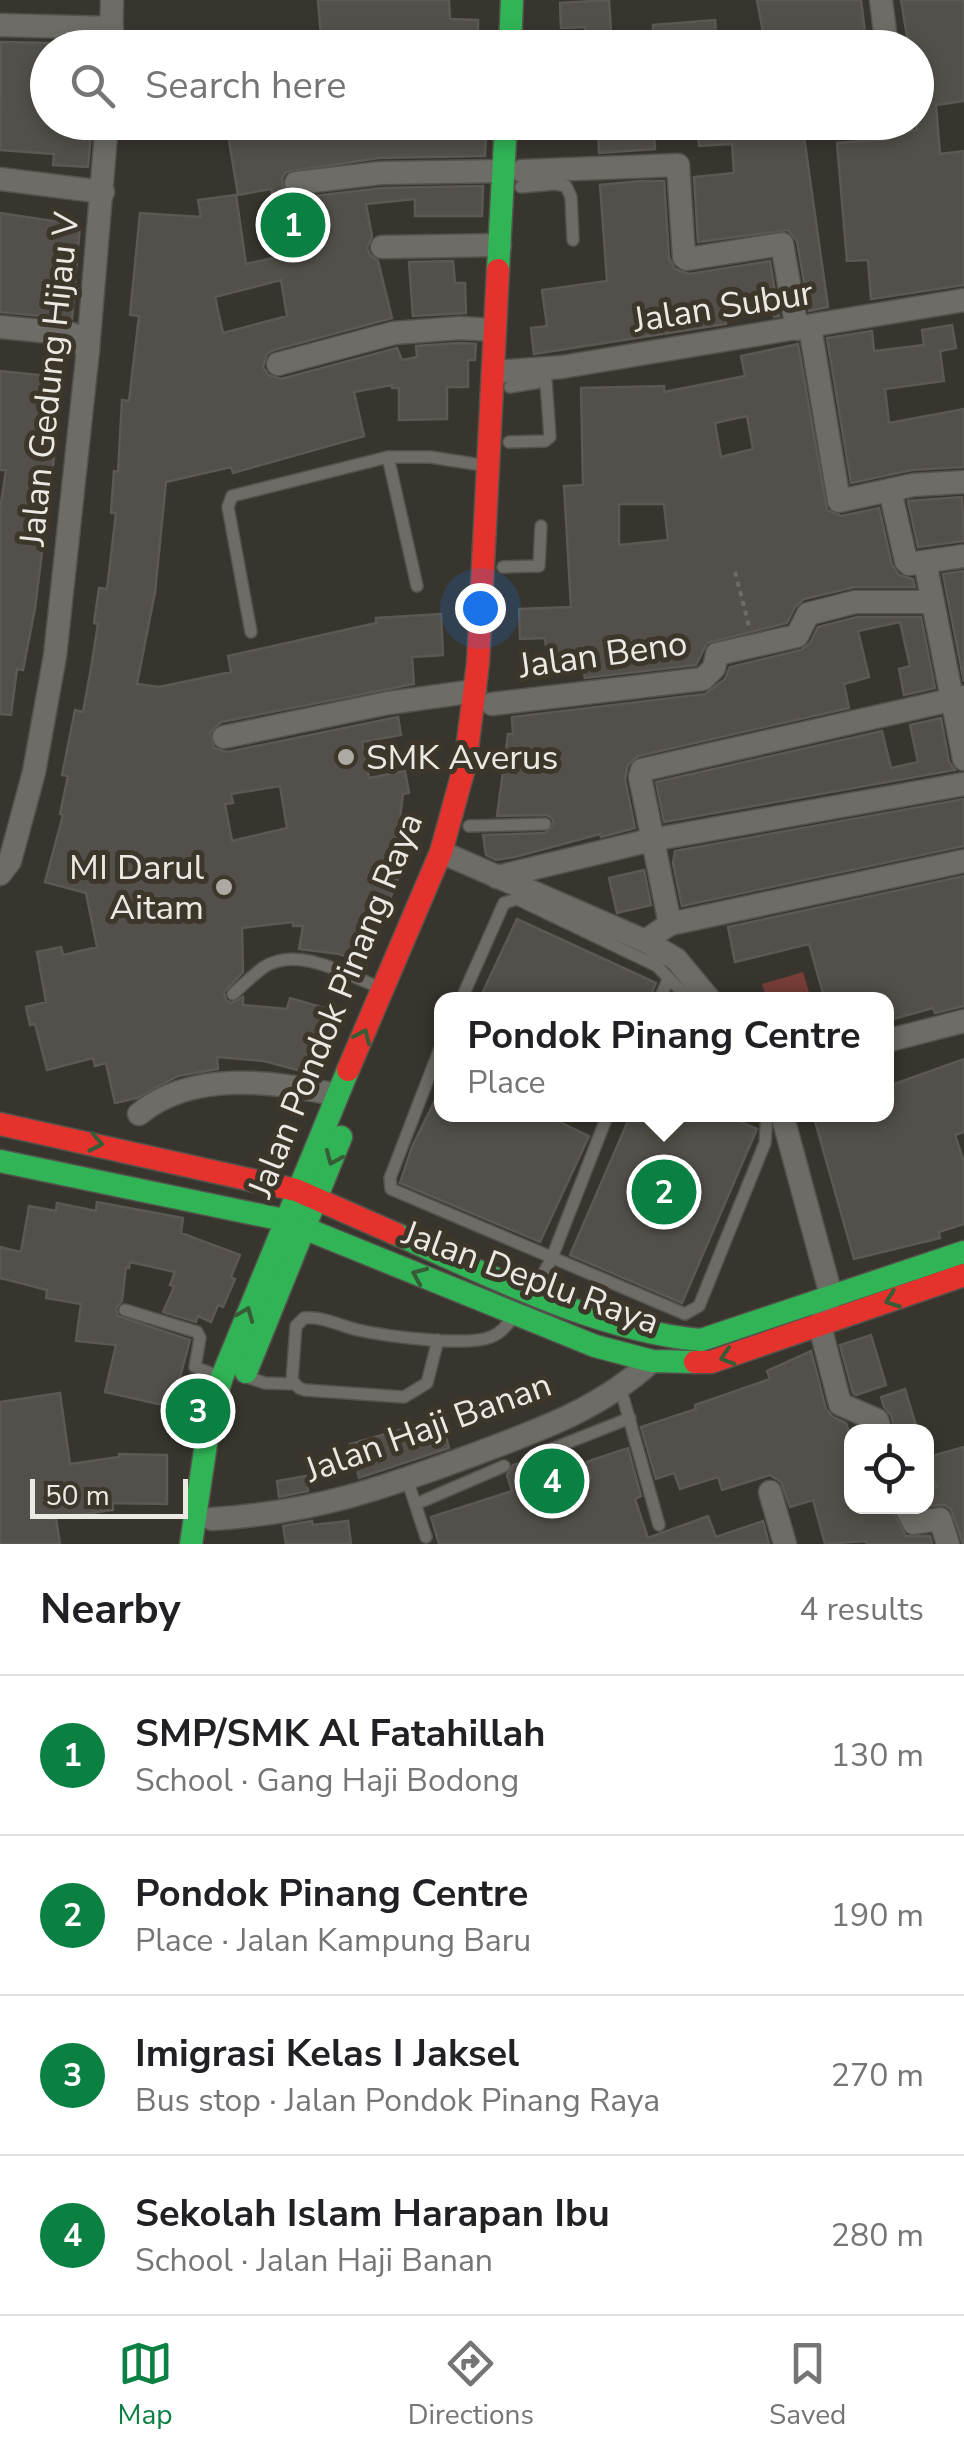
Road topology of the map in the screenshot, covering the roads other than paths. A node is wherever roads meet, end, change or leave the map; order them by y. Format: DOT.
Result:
graph roads {
  1 [pos="112,0"];
  2 [pos="512,0"];
  3 [pos="530,0"];
  4 [pos="881,0"];
  5 [pos="0,24"];
  6 [pos="48,30"];
  7 [pos="112,30"];
  8 [pos="511,30"];
  9 [pos="529,30"];
  10 [pos="885,30"];
  11 [pos="106,140"];
  12 [pos="509,140"];
  13 [pos="521,140"];
  14 [pos="515,177"];
  15 [pos="0,179"];
  16 [pos="296,183"];
  17 [pos="103,192"];
  18 [pos="573,240"];
  19 [pos="500,245"];
  20 [pos="382,247"];
  21 [pos="964,300"];
  22 [pos="0,328"];
  23 [pos="804,328"];
  24 [pos="495,330"];
  25 [pos="88,350"];
  26 [pos="278,364"];
  27 [pos="505,377"];
  28 [pos="509,442"];
  29 [pos="388,457"];
  30 [pos="489,466"];
  31 [pos="964,482"];
  32 [pos="890,490"];
  33 [pos="541,526"];
  34 [pos="964,556"];
  35 [pos="925,562"];
  36 [pos="502,567"];
  37 [pos="417,586"];
  38 [pos="933,602"];
  39 [pos="251,632"];
  40 [pos="959,698"];
  41 [pos="483,706"];
  42 [pos="224,737"];
  43 [pos="964,758"];
  44 [pos="964,784"];
  45 [pos="544,824"];
  46 [pos="469,826"];
  47 [pos="652,840"];
  48 [pos="450,856"];
  49 [pos="964,861"];
  50 [pos="0,874"];
  51 [pos="498,876"];
  52 [pos="670,924"];
  53 [pos="645,941"];
  54 [pos="669,978"];
  55 [pos="384,989"];
  56 [pos="465,992"];
  57 [pos="663,992"];
  58 [pos="682,992"];
  59 [pos="704,992"];
  60 [pos="233,994"];
  61 [pos="964,1021"];
  62 [pos="894,1038"];
  63 [pos="434,1065"];
  64 [pos="337,1095"];
  65 [pos="139,1114"];
  66 [pos="604,1122"];
  67 [pos="767,1122"];
  68 [pos="784,1122"];
  69 [pos="0,1124"];
  70 [pos="2,1168"];
  71 [pos="306,1195"];
  72 [pos="294,1224"];
  73 [pos="964,1252"];
  74 [pos="551,1260"];
  75 [pos="947,1273"];
  76 [pos="531,1294"];
  77 [pos="831,1296"];
  78 [pos="125,1310"];
  79 [pos="514,1315"];
  80 [pos="820,1326"];
  81 [pos="664,1336"];
  82 [pos="438,1340"];
  83 [pos="652,1362"];
  84 [pos="233,1377"];
  85 [pos="294,1384"];
  86 [pos="621,1390"];
  87 [pos="630,1418"];
  88 [pos="878,1424"];
  89 [pos="534,1456"];
  90 [pos="504,1466"];
  91 [pos="408,1479"];
  92 [pos="770,1492"];
  93 [pos="416,1504"];
  94 [pos="909,1514"];
  95 [pos="212,1518"];
  96 [pos="659,1525"];
  97 [pos="426,1537"];
  98 [pos="191,1544"];
  99 [pos="210,1544"];
  100 [pos="785,1544"];
  101 [pos="948,1544"];
  1 -- 7 [label="street"];
  2 -- 8 [label="main road"];
  3 -- 9 [label="main road"];
  4 -- 10 [label="street"];
  5 -- 6 [label="street"];
  11 -- 17 [label="street, Jalan Gedung Hijau V"];
  12 -- 14 [label="main road, Jalan Pondok Pinang Raya"];
  13 -- 14 [label="main road, Jalan Pondok Pinang Raya"];
  14 -- 16 [label="street"];
  14 -- 18 [label="lane"];
  14 -- 19 [label="main road, Jalan Pondok Pinang Raya"];
  14 -- 23 [label="street"];
  14 -- 27 [label="main road, Jalan Pondok Pinang Raya"];
  15 -- 17 [label="street"];
  17 -- 25 [label="street, Jalan Gedung Hijau V"];
  19 -- 20 [label="street"];
  19 -- 24 [label="main road, Jalan Pondok Pinang Raya"];
  21 -- 23 [label="street, Jalan Subur"];
  22 -- 25 [label="street"];
  23 -- 27 [label="street, Jalan Subur"];
  23 -- 32 [label="street"];
  24 -- 26 [label="street"];
  24 -- 27 [label="main road, Jalan Pondok Pinang Raya"];
  25 -- 50 [label="street, Jalan Gedung Hijau V"];
  27 -- 28 [label="main road, Jalan Pondok Pinang Raya"];
  27 -- 28 [label="lane"];
  27 -- 30 [label="main road, Jalan Pondok Pinang Raya"];
  28 -- 36 [label="main road, Jalan Pondok Pinang Raya"];
  29 -- 30 [label="lane"];
  29 -- 37 [label="lane"];
  29 -- 39 [label="lane"];
  30 -- 41 [label="main road, Jalan Pondok Pinang Raya"];
  31 -- 32 [label="street"];
  32 -- 35 [label="street"];
  33 -- 36 [label="lane"];
  34 -- 35 [label="street"];
  35 -- 38 [label="street"];
  36 -- 41 [label="main road, Jalan Pondok Pinang Raya"];
  38 -- 40 [label="street"];
  38 -- 41 [label="street, Jalan Beno"];
  40 -- 43 [label="street"];
  40 -- 47 [label="street"];
  41 -- 42 [label="street"];
  41 -- 46 [label="main road, Jalan Pondok Pinang Raya"];
  41 -- 48 [label="main road, Jalan Pondok Pinang Raya"];
  44 -- 47 [label="street"];
  45 -- 46 [label="lane"];
  46 -- 48 [label="main road, Jalan Pondok Pinang Raya"];
  47 -- 51 [label="street"];
  47 -- 52 [label="street"];
  48 -- 51 [label="street"];
  48 -- 55 [label="main road, Jalan Pondok Pinang Raya"];
  48 -- 71 [label="main road, Jalan Pondok Pinang Raya, one-way"];
  49 -- 52 [label="street"];
  51 -- 53 [label="street"];
  52 -- 53 [label="street"];
  53 -- 59 [label="street"];
  54 -- 56 [label="lane"];
  54 -- 57 [label="lane"];
  54 -- 58 [label="lane"];
  55 -- 60 [label="lane"];
  64 -- 55 [label="main road, Jalan Pondok Pinang Raya, one-way"];
  61 -- 62 [label="street"];
  63 -- 74 [label="lane"];
  64 -- 65 [label="street"];
  64 -- 71 [label="main road, Jalan Pondok Pinang Raya"];
  66 -- 74 [label="lane"];
  67 -- 74 [label="lane"];
  68 -- 77 [label="street"];
  69 -- 71 [label="main road, Jalan Deplu Raya, one-way"];
  70 -- 72 [label="main road, Jalan Deplu Raya"];
  71 -- 72 [label="main road, Jalan Pondok Pinang Raya"];
  71 -- 76 [label="main road, Jalan Deplu Raya"];
  79 -- 72 [label="main road, Jalan Deplu Raya, one-way"];
  72 -- 84 [label="main road, Jalan Pondok Pinang Raya"];
  73 -- 75 [label="main road, Jalan Deplu Raya"];
  74 -- 76 [label="lane"];
  75 -- 77 [label="main road, Jalan Deplu Raya"];
  75 -- 80 [label="main road, Jalan Deplu Raya, one-way"];
  76 -- 79 [label="lane"];
  76 -- 81 [label="main road, Jalan Deplu Raya"];
  77 -- 80 [label="street"];
  77 -- 81 [label="main road, Jalan Deplu Raya"];
  78 -- 84 [label="lane"];
  79 -- 82 [label="lane"];
  79 -- 83 [label="main road, Jalan Deplu Raya"];
  80 -- 83 [label="main road, Jalan Deplu Raya, one-way"];
  80 -- 88 [label="street"];
  81 -- 83 [label="main road"];
  82 -- 85 [label="lane"];
  82 -- 85 [label="lane"];
  83 -- 86 [label="street, Jalan Haji Banan"];
  84 -- 85 [label="lane"];
  84 -- 95 [label="main road, Jalan Pondok Pinang Raya"];
  84 -- 98 [label="main road, Jalan Pondok Pinang Raya"];
  86 -- 87 [label="lane"];
  86 -- 91 [label="street, Jalan Haji Banan"];
  87 -- 89 [label="lane"];
  87 -- 96 [label="lane"];
  90 -- 93 [label="lane"];
  91 -- 93 [label="lane"];
  91 -- 95 [label="street, Jalan Haji Banan"];
  92 -- 100 [label="street"];
  93 -- 97 [label="lane"];
  94 -- 101 [label="street"];
  95 -- 99 [label="main road, Jalan Pondok Pinang Raya"];
}
